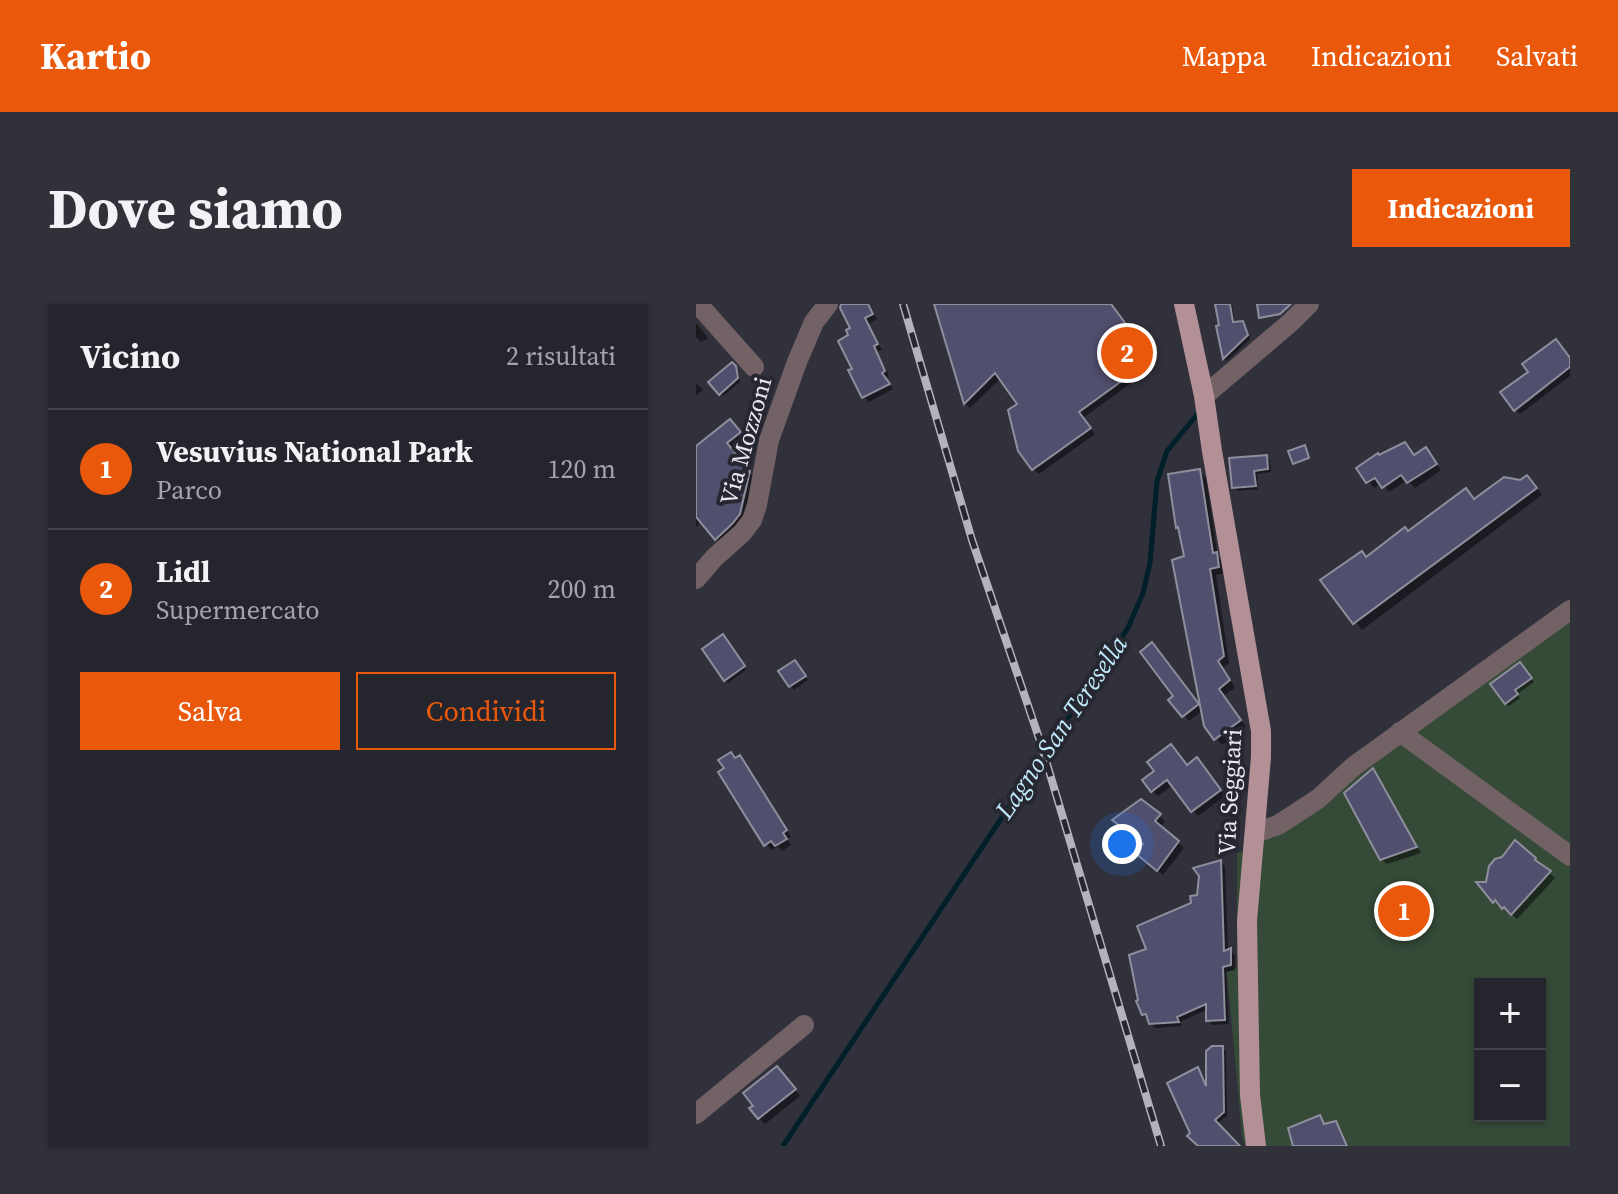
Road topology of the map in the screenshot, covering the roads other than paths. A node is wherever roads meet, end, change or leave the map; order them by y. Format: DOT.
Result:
graph roads {
  1 [pos="698,304"];
  2 [pos="828,304"];
  3 [pos="1184,304"];
  4 [pos="1309,304"];
  5 [pos="754,367"];
  6 [pos="1204,396"];
  7 [pos="696,579"];
  8 [pos="1570,610"];
  9 [pos="1400,732"];
  10 [pos="1255,833"];
  11 [pos="1570,856"];
  12 [pos="804,1025"];
  13 [pos="696,1114"];
  14 [pos="1256,1146"];
  1 -- 5 [label="street"];
  2 -- 7 [label="street, Via Mozzoni"];
  3 -- 6 [label="main road, Via Seggiari"];
  4 -- 6 [label="street"];
  6 -- 10 [label="main road, Via Seggiari"];
  8 -- 9 [label="street"];
  9 -- 10 [label="street"];
  9 -- 11 [label="street"];
  10 -- 14 [label="main road, Via Seggiari"];
  12 -- 13 [label="street"];
}
